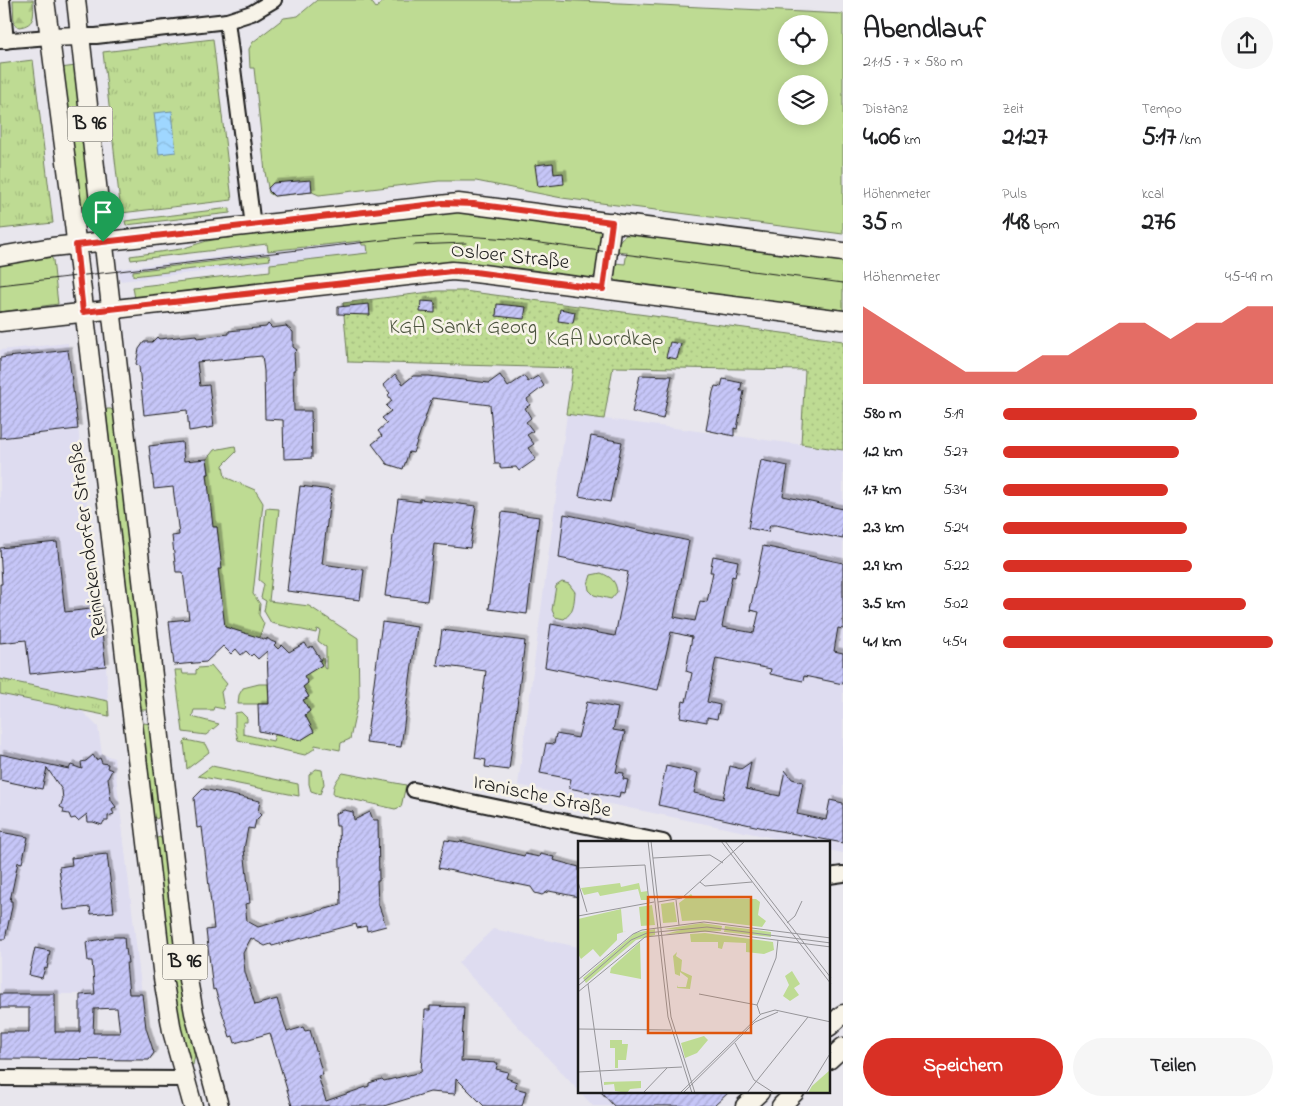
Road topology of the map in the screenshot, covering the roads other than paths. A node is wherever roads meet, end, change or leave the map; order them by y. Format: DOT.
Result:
graph roads {
  1 [pos="2,0"];
  2 [pos="45,0"];
  3 [pos="76,0"];
  4 [pos="274,0"];
  5 [pos="227,21"];
  6 [pos="80,36"];
  7 [pos="49,37"];
  8 [pos="3,41"];
  9 [pos="612,222"];
  10 [pos="252,226"];
  11 [pos="103,242"];
  12 [pos="76,245"];
  13 [pos="843,252"];
  14 [pos="0,256"];
  15 [pos="603,289"];
  16 [pos="111,310"];
  17 [pos="83,312"];
  18 [pos="843,320"];
  19 [pos="0,322"];
  20 [pos="414,790"];
  21 [pos="170,826"];
  22 [pos="145,829"];
  23 [pos="657,841"];
  24 [pos="843,1014"];
  25 [pos="831,1025"];
  26 [pos="843,1047"];
  27 [pos="831,1058"];
  28 [pos="209,1075"];
  29 [pos="0,1078"];
  30 [pos="185,1079"];
  31 [pos="758,1094"];
  32 [pos="793,1094"];
  33 [pos="193,1106"];
  34 [pos="219,1106"];
  35 [pos="745,1106"];
  36 [pos="781,1106"];
  1 -- 8 [label="street"];
  2 -- 7 [label="main road, B 96"];
  3 -- 6 [label="main road, B 96"];
  4 -- 5 [label="street"];
  5 -- 6 [label="street"];
  5 -- 10 [label="street"];
  6 -- 7 [label="main road"];
  6 -- 11 [label="main road, B 96"];
  7 -- 8 [label="street"];
  7 -- 12 [label="main road, B 96"];
  9 -- 10 [label="main road"];
  9 -- 13 [label="main road"];
  9 -- 15 [label="main road"];
  10 -- 11 [label="main road"];
  11 -- 12 [label="main road"];
  11 -- 16 [label="main road, B 96"];
  12 -- 14 [label="main road"];
  12 -- 17 [label="main road, Reinickendorfer Straße / B 96"];
  15 -- 16 [label="main road, Osloer Straße"];
  15 -- 18 [label="main road, Osloer Straße"];
  16 -- 17 [label="main road, Osloer Straße"];
  16 -- 21 [label="main road, B 96"];
  17 -- 19 [label="main road, Osloer Straße"];
  17 -- 22 [label="main road, Reinickendorfer Straße / B 96"];
  20 -- 23 [label="street, Iranische Straße"];
  21 -- 22 [label="main road"];
  21 -- 28 [label="main road, B 96"];
  22 -- 30 [label="main road, Reinickendorfer Straße / B 96"];
  24 -- 25 [label="main road"];
  26 -- 27 [label="main road"];
  28 -- 30 [label="main road"];
  28 -- 34 [label="main road, B 96"];
  29 -- 30 [label="street"];
  30 -- 33 [label="main road, Reinickendorfer Straße / B 96"];
  31 -- 35 [label="main road"];
  32 -- 36 [label="main road"];
}
